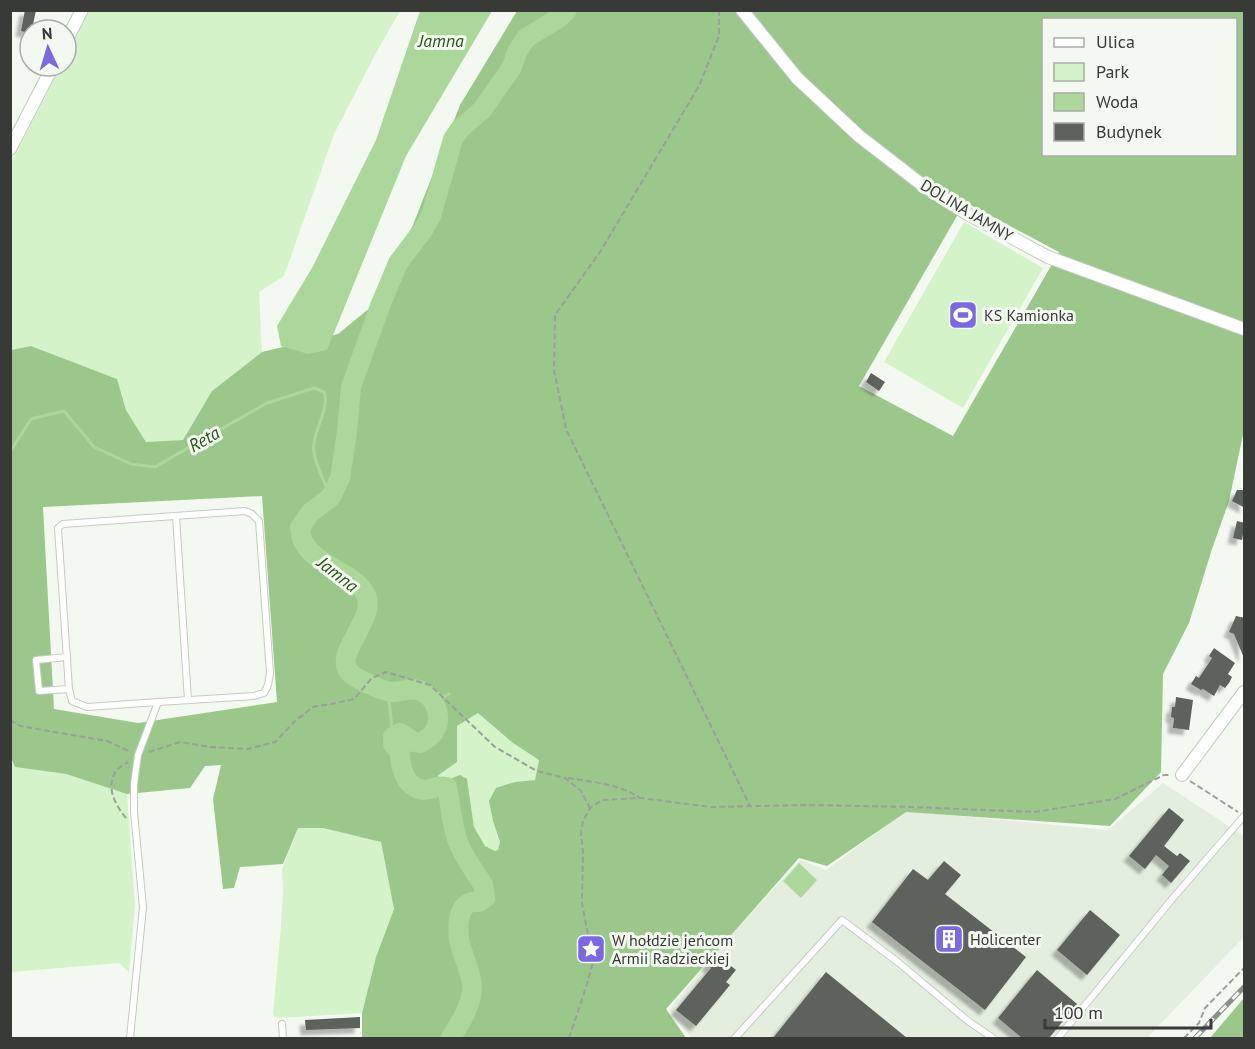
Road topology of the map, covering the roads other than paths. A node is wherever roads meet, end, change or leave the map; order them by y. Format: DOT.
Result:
graph roads {
  1 [pos="742,10"];
  2 [pos="47,78"];
  3 [pos="10,149"];
  4 [pos="1245,330"];
  5 [pos="176,516"];
  6 [pos="67,657"];
  7 [pos="69,689"];
  8 [pos="1245,692"];
  9 [pos="188,700"];
  10 [pos="158,702"];
  11 [pos="1182,776"];
  12 [pos="1245,816"];
  13 [pos="282,1024"];
  14 [pos="130,1038"];
  15 [pos="283,1038"];
  16 [pos="735,1038"];
  17 [pos="993,1038"];
  18 [pos="1058,1038"];
  1 -- 4 [label="street, DOLINA JAMNY"];
  2 -- 3 [label="street"];
  5 -- 6 [label="lane"];
  5 -- 9 [label="lane"];
  5 -- 9 [label="lane"];
  6 -- 7 [label="lane"];
  6 -- 7 [label="lane"];
  7 -- 10 [label="lane"];
  8 -- 11 [label="street"];
  9 -- 10 [label="lane"];
  10 -- 14 [label="lane"];
  12 -- 18 [label="lane"];
  13 -- 15 [label="lane"];
  16 -- 17 [label="lane"];
}
